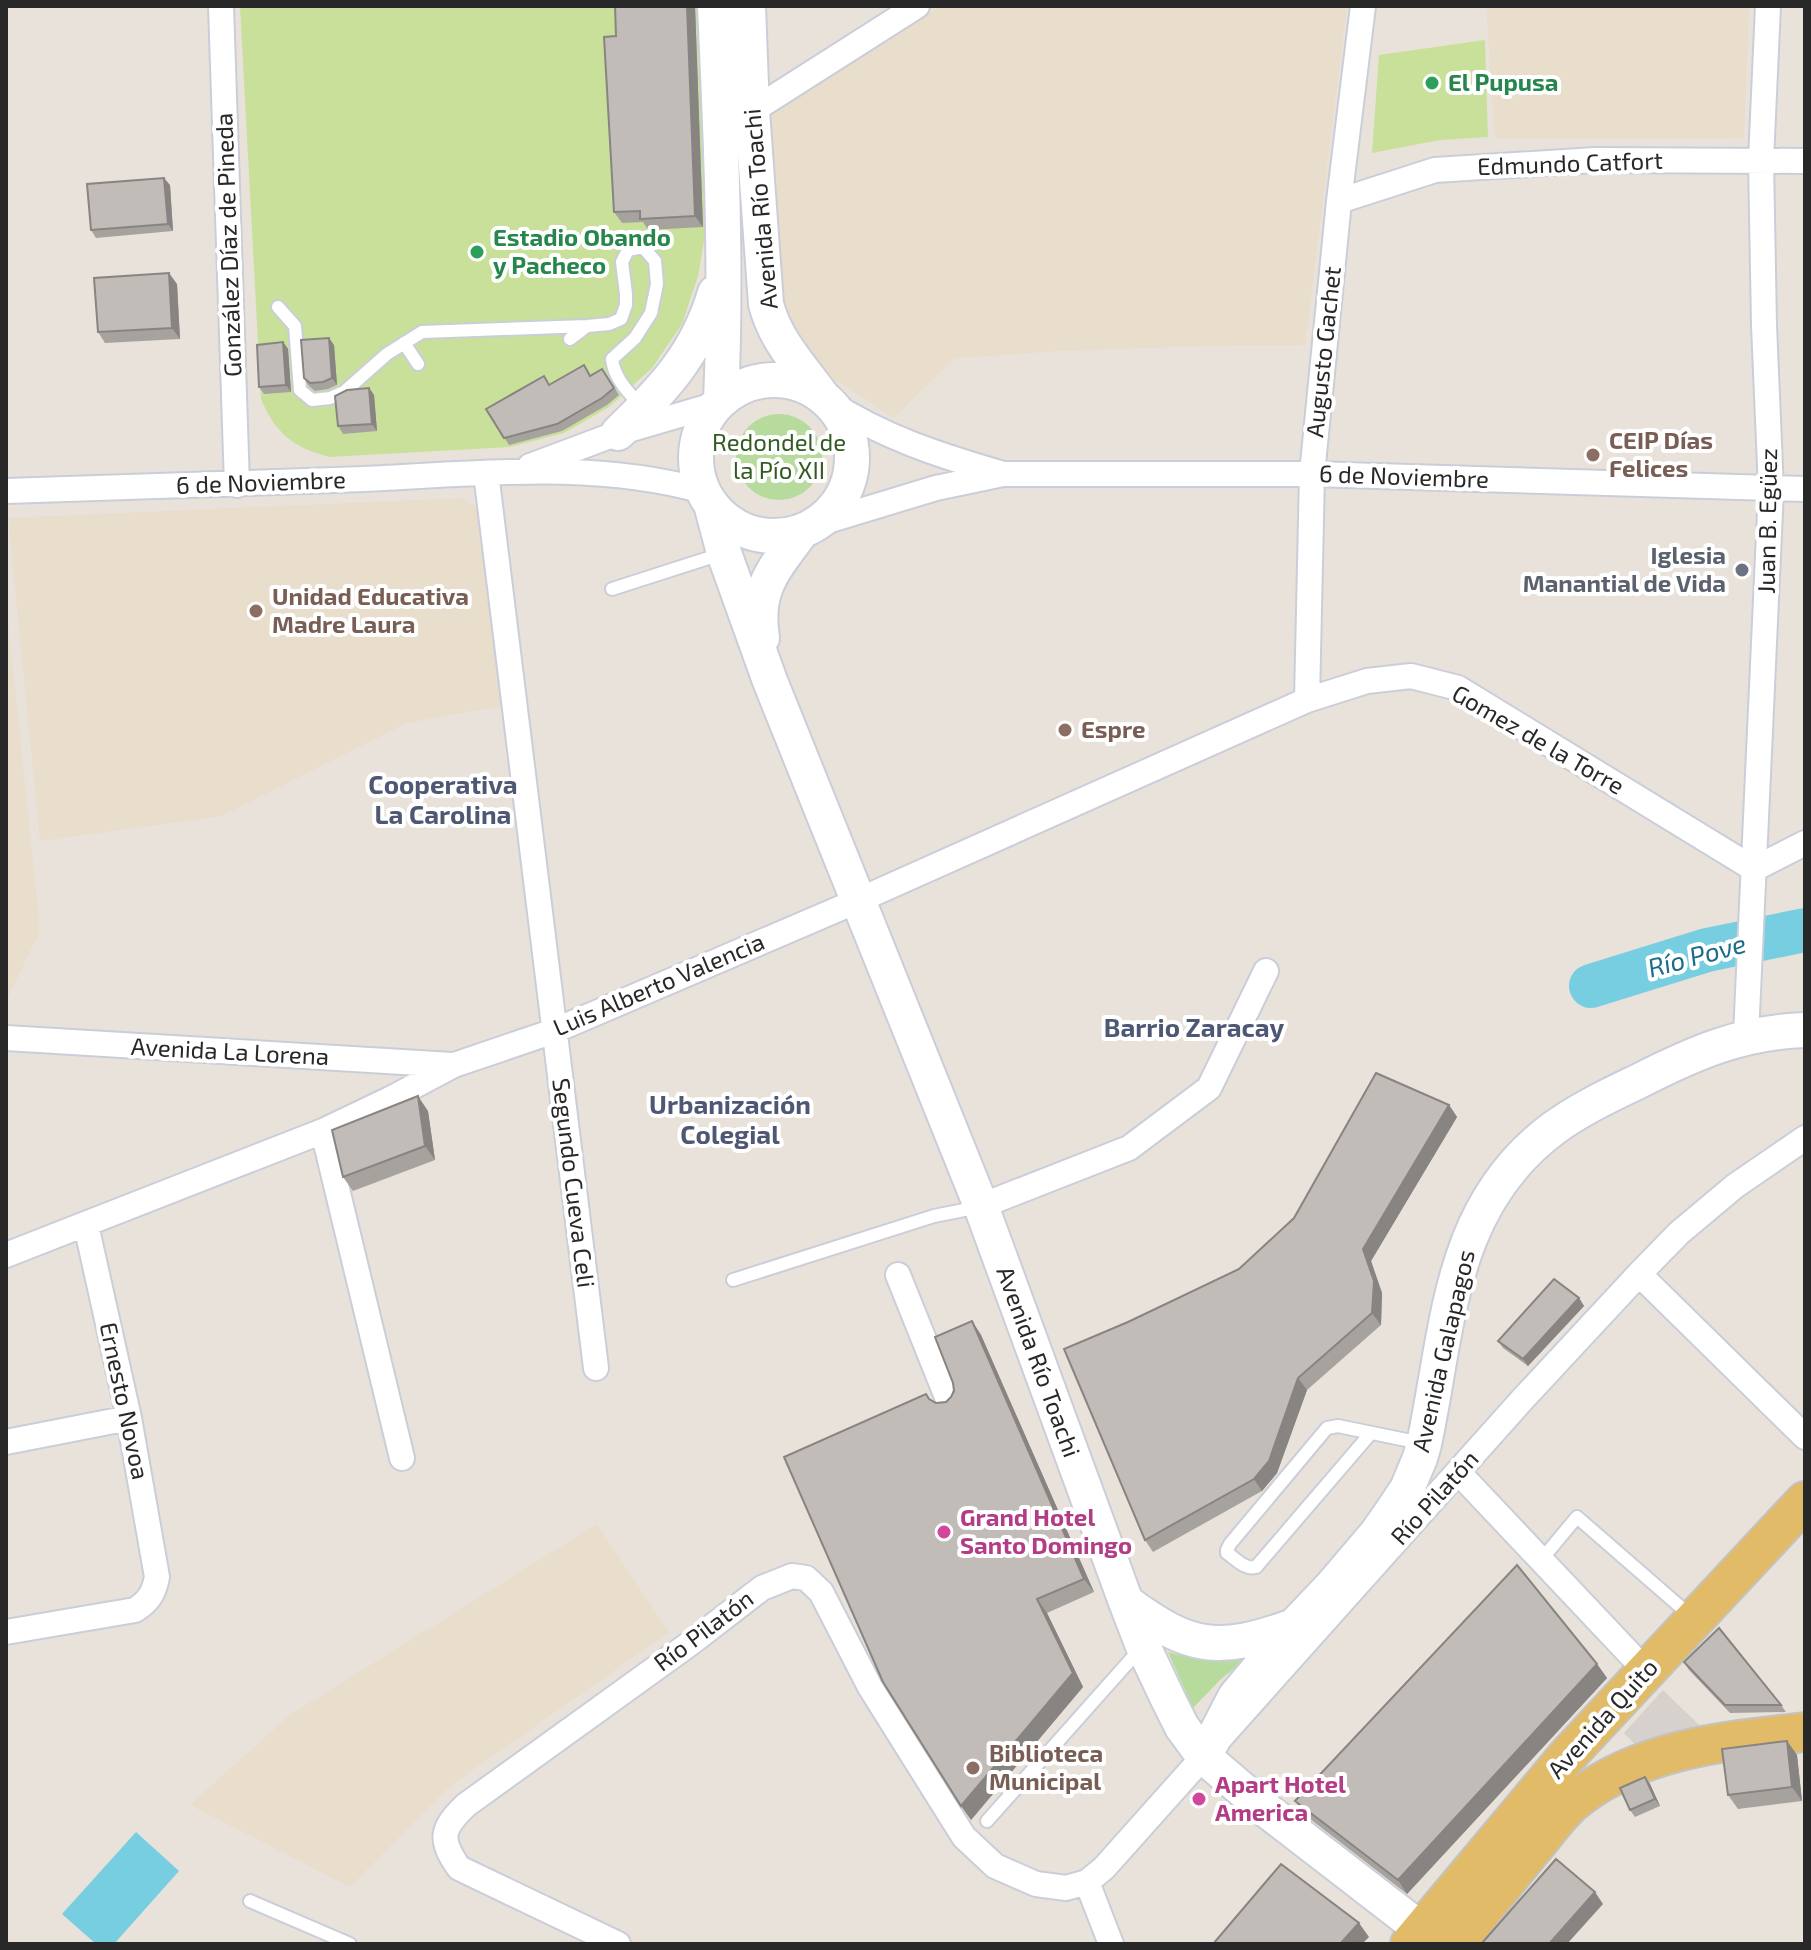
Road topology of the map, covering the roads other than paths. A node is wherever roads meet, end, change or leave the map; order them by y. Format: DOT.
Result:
graph roads {
  1 [pos="221,6"];
  2 [pos="715,6"];
  3 [pos="748,6"];
  4 [pos="917,6"];
  5 [pos="1363,6"];
  6 [pos="1768,6"];
  7 [pos="752,111"];
  8 [pos="1761,160"];
  9 [pos="1805,161"];
  10 [pos="1339,201"];
  11 [pos="723,265"];
  12 [pos="278,307"];
  13 [pos="587,326"];
  14 [pos="570,339"];
  15 [pos="404,343"];
  16 [pos="418,364"];
  17 [pos="826,399"];
  18 [pos="719,402"];
  19 [pos="643,409"];
  20 [pos="618,433"];
  21 [pos="517,471"];
  22 [pos="486,473"];
  23 [pos="1003,474"];
  24 [pos="1312,474"];
  25 [pos="237,485"];
  26 [pos="1805,489"];
  27 [pos="1771,490"];
  28 [pos="6,491"];
  29 [pos="707,498"];
  30 [pos="808,528"];
  31 [pos="724,553"];
  32 [pos="612,589"];
  33 [pos="770,681"];
  34 [pos="1307,700"];
  35 [pos="1805,843"];
  36 [pos="1754,869"];
  37 [pos="857,901"];
  38 [pos="1266,971"];
  39 [pos="1805,1030"];
  40 [pos="554,1031"];
  41 [pos="1746,1036"];
  42 [pos="6,1038"];
  43 [pos="454,1065"];
  44 [pos="323,1131"];
  45 [pos="1805,1138"];
  46 [pos="981,1206"];
  47 [pos="86,1225"];
  48 [pos="6,1255"];
  49 [pos="1639,1274"];
  50 [pos="898,1275"];
  51 [pos="733,1280"];
  52 [pos="596,1368"];
  53 [pos="949,1402"];
  54 [pos="129,1418"];
  55 [pos="1371,1433"];
  56 [pos="1805,1437"];
  57 [pos="6,1442"];
  58 [pos="1424,1444"];
  59 [pos="402,1458"];
  60 [pos="1458,1472"];
  61 [pos="1805,1501"];
  62 [pos="1542,1559"];
  63 [pos="1126,1602"];
  64 [pos="1698,1615"];
  65 [pos="1294,1626"];
  66 [pos="6,1632"];
  67 [pos="1143,1646"];
  68 [pos="1646,1671"];
  69 [pos="1805,1732"];
  70 [pos="1732,1740"];
  71 [pos="1204,1757"];
  72 [pos="987,1821"];
  73 [pos="1087,1882"];
  74 [pos="250,1901"];
  75 [pos="1432,1941"];
  76 [pos="350,1944"];
  77 [pos="618,1944"];
  78 [pos="1111,1944"];
  1 -- 25 [label="street, González Díaz de Pineda"];
  2 -- 11 [label="main road, Avenida Río Toachi"];
  3 -- 7 [label="main road, Avenida Río Toachi"];
  4 -- 7 [label="street"];
  5 -- 10 [label="street, Augusto Gachet"];
  6 -- 8 [label="street, Juan B. Egüez"];
  7 -- 17 [label="main road, Avenida Río Toachi"];
  8 -- 9 [label="street, Edmundo Catfort"];
  8 -- 10 [label="street, Edmundo Catfort"];
  8 -- 27 [label="street, Juan B. Egüez"];
  10 -- 24 [label="street, Augusto Gachet"];
  11 -- 18 [label="main road, Avenida Río Toachi"];
  11 -- 19 [label="main road"];
  12 -- 15 [label="lane"];
  13 -- 14 [label="lane"];
  13 -- 15 [label="lane"];
  13 -- 19 [label="lane"];
  15 -- 16 [label="lane"];
  17 -- 18 [label="main road"];
  17 -- 23 [label="street, 6 de Noviembre"];
  17 -- 30 [label="main road"];
  18 -- 20 [label="street, 6 de Noviembre"];
  18 -- 29 [label="main road"];
  19 -- 20 [label="main road"];
  20 -- 21 [label="street, 6 de Noviembre"];
  21 -- 22 [label="street, 6 de Noviembre"];
  21 -- 29 [label="street, 6 de Noviembre"];
  22 -- 25 [label="street, 6 de Noviembre"];
  22 -- 40 [label="street, Segundo Cueva Celi"];
  23 -- 24 [label="street, 6 de Noviembre"];
  23 -- 30 [label="street, 6 de Noviembre"];
  24 -- 27 [label="street, 6 de Noviembre"];
  24 -- 34 [label="street, Augusto Gachet"];
  25 -- 28 [label="street, 6 de Noviembre"];
  26 -- 27 [label="street, 6 de Noviembre"];
  27 -- 36 [label="street, Juan B. Egüez"];
  29 -- 30 [label="main road"];
  29 -- 31 [label="main road, Avenida Río Toachi"];
  30 -- 33 [label="main road, Avenida Río Toachi"];
  31 -- 32 [label="lane"];
  31 -- 33 [label="main road, Avenida Río Toachi"];
  33 -- 37 [label="main road, Avenida Río Toachi"];
  34 -- 36 [label="street, Gomez de la Torre"];
  34 -- 37 [label="street, Luis Alberto Valencia"];
  35 -- 36 [label="street"];
  36 -- 41 [label="street, Juan B. Egüez"];
  37 -- 40 [label="street, Luis Alberto Valencia"];
  37 -- 46 [label="main road, Avenida Río Toachi"];
  38 -- 46 [label="street"];
  39 -- 41 [label="main road, Avenida Galapagos"];
  40 -- 43 [label="street, Luis Alberto Valencia"];
  40 -- 52 [label="street, Segundo Cueva Celi"];
  41 -- 58 [label="main road, Avenida Galapagos"];
  42 -- 43 [label="street, Avenida La Lorena"];
  43 -- 44 [label="street, Luis Alberto Valencia"];
  44 -- 47 [label="street, Luis Alberto Valencia"];
  44 -- 59 [label="street"];
  45 -- 49 [label="street, Río Pilatón"];
  46 -- 51 [label="lane"];
  46 -- 63 [label="main road, Avenida Río Toachi"];
  47 -- 48 [label="street, Luis Alberto Valencia"];
  47 -- 54 [label="street, Ernesto Novoa"];
  49 -- 56 [label="street"];
  49 -- 60 [label="street, Río Pilatón"];
  50 -- 53 [label="street"];
  54 -- 57 [label="street"];
  54 -- 66 [label="street, Ernesto Novoa"];
  55 -- 55 [label="lane"];
  55 -- 58 [label="lane"];
  58 -- 65 [label="main road, Avenida Galapagos"];
  60 -- 62 [label="street"];
  60 -- 71 [label="street, Río Pilatón"];
  61 -- 64 [label="main road, Avenida Quito"];
  62 -- 64 [label="lane"];
  62 -- 68 [label="street"];
  63 -- 65 [label="main road"];
  63 -- 67 [label="main road, Avenida Río Toachi"];
  64 -- 68 [label="main road, Avenida Quito"];
  64 -- 70 [label="main road"];
  65 -- 71 [label="main road, Avenida Galapagos"];
  67 -- 71 [label="main road, Avenida Río Toachi"];
  67 -- 72 [label="lane"];
  68 -- 75 [label="main road, Avenida Quito"];
  69 -- 70 [label="main road"];
  70 -- 75 [label="main road"];
  71 -- 73 [label="street, Río Pilatón"];
  71 -- 75 [label="main road, Avenida Río Toachi"];
  73 -- 77 [label="street, Río Pilatón"];
  73 -- 78 [label="street"];
  74 -- 76 [label="lane"];
}
